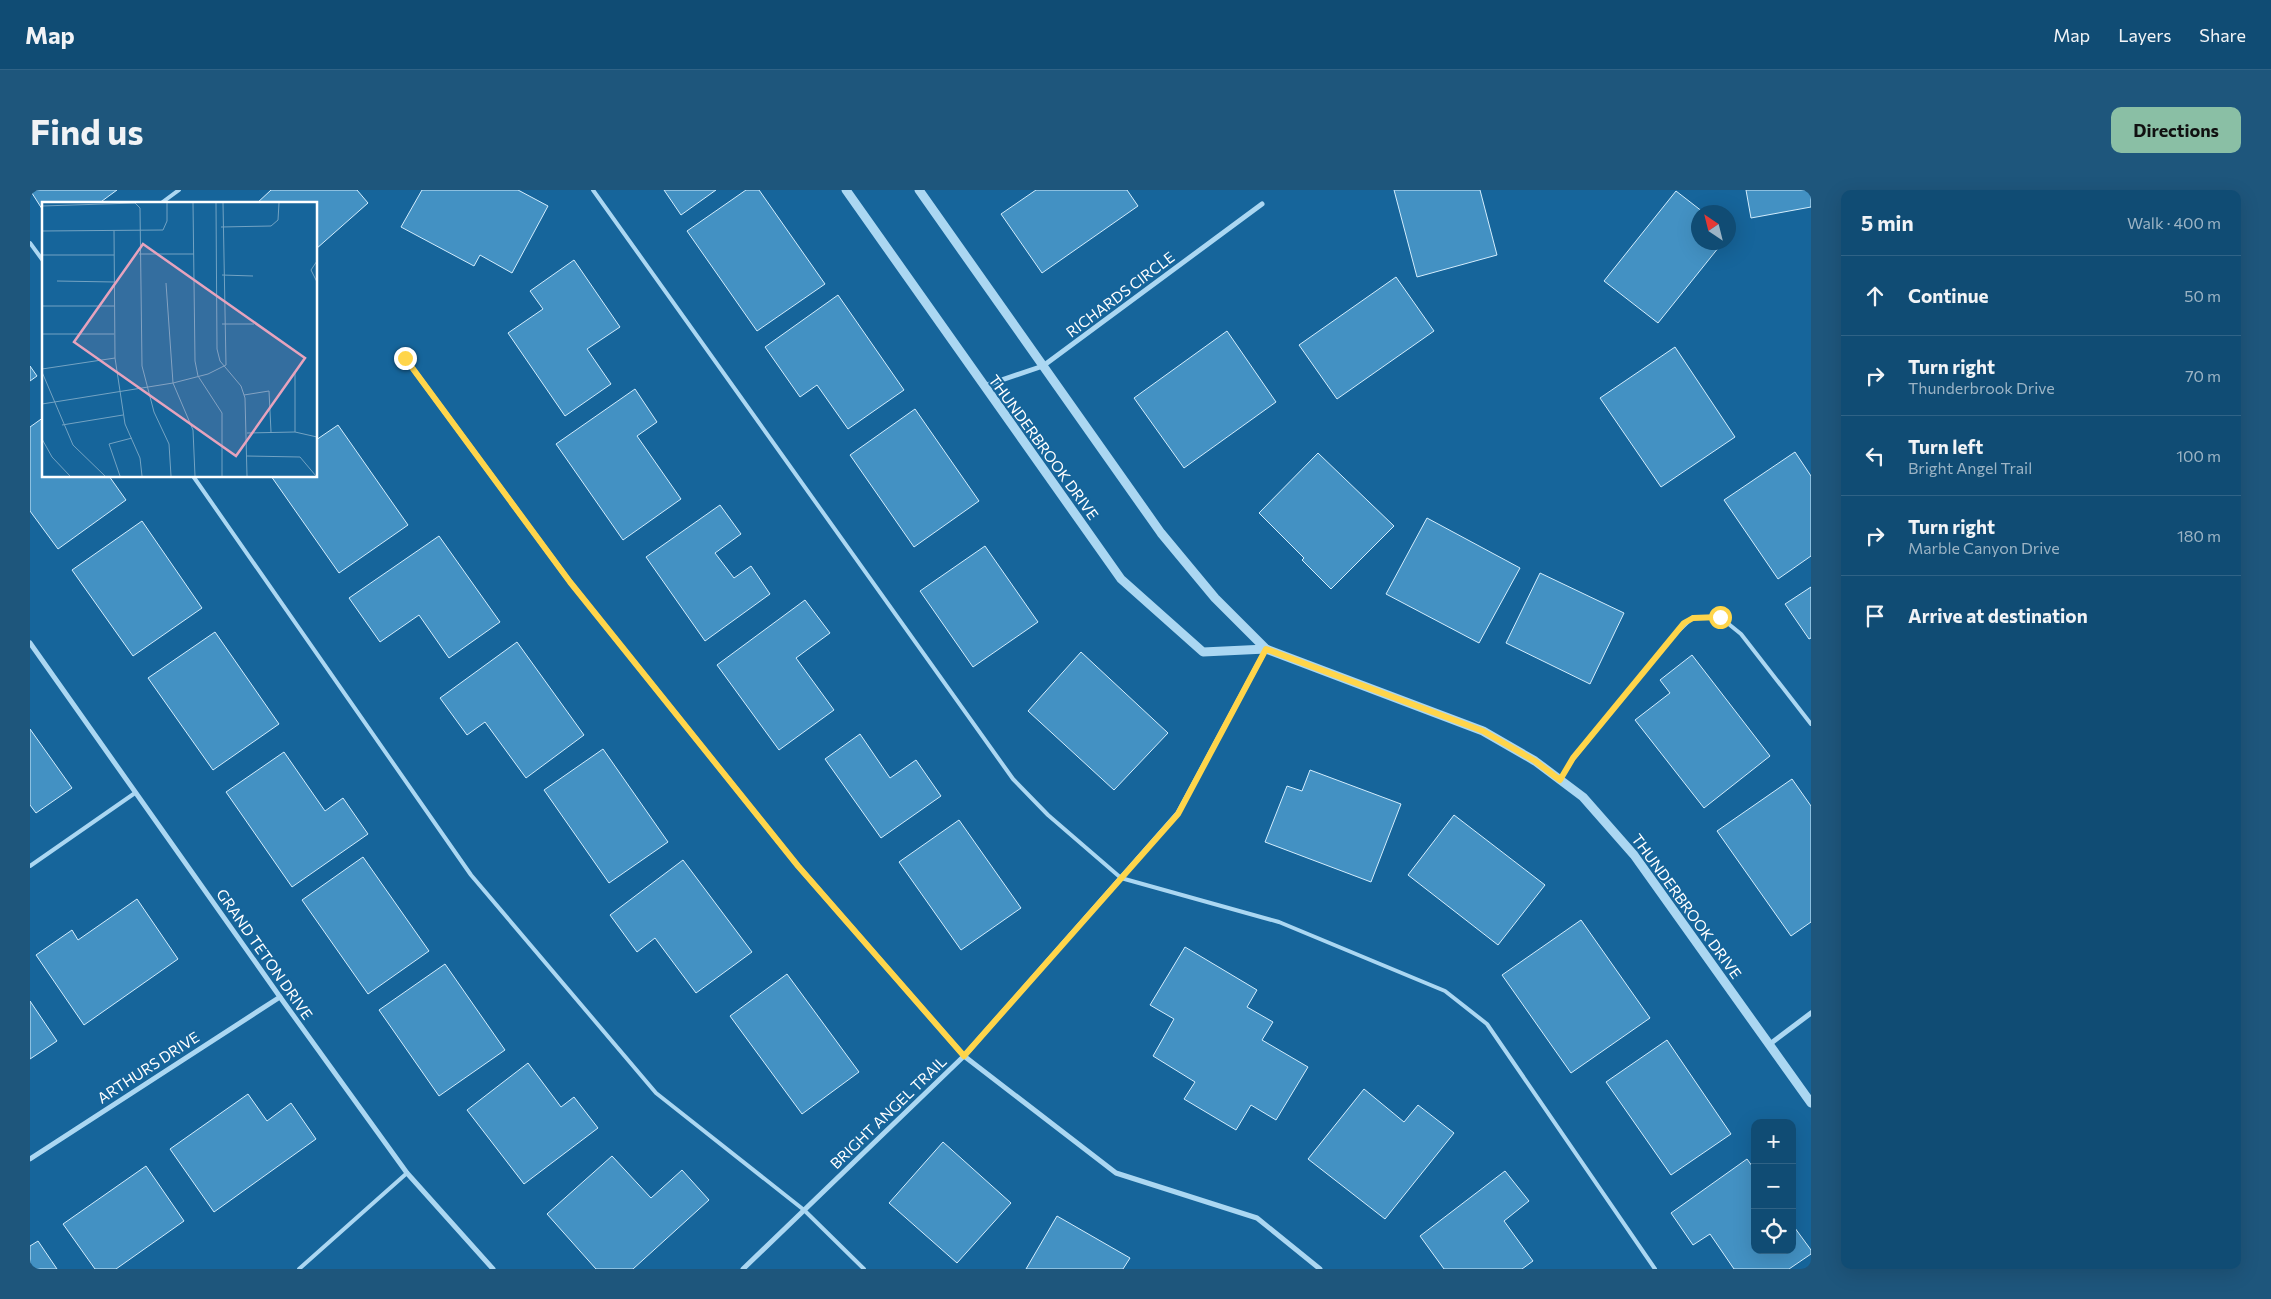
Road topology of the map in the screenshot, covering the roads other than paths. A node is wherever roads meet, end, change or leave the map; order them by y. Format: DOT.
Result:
graph roads {
  1 [pos="179,190"];
  2 [pos="593,190"];
  3 [pos="846,190"];
  4 [pos="919,190"];
  5 [pos="163,202"];
  6 [pos="1262,204"];
  7 [pos="30,243"];
  8 [pos="42,259"];
  9 [pos="405,358"];
  10 [pos="1043,366"];
  11 [pos="983,386"];
  12 [pos="194,478"];
  13 [pos="30,644"];
  14 [pos="1266,649"];
  15 [pos="1811,724"];
  16 [pos="1560,780"];
  17 [pos="135,792"];
  18 [pos="30,866"];
  19 [pos="1121,878"];
  20 [pos="280,997"];
  21 [pos="1811,1013"];
  22 [pos="1770,1044"];
  23 [pos="964,1056"];
  24 [pos="1811,1103"];
  25 [pos="30,1159"];
  26 [pos="407,1173"];
  27 [pos="804,1210"];
  28 [pos="299,1269"];
  29 [pos="493,1269"];
  30 [pos="743,1269"];
  31 [pos="864,1269"];
  32 [pos="1320,1269"];
  33 [pos="1655,1269"];
  1 -- 5 [label="lane"];
  2 -- 19 [label="lane"];
  3 -- 11 [label="street, THUNDERBROOK DRIVE"];
  4 -- 10 [label="street, THUNDERBROOK DRIVE"];
  6 -- 10 [label="street, RICHARDS CIRCLE"];
  7 -- 8 [label="lane"];
  9 -- 23 [label="street"];
  10 -- 11 [label="street, RICHARDS CIRCLE"];
  10 -- 14 [label="street, THUNDERBROOK DRIVE"];
  11 -- 14 [label="street, THUNDERBROOK DRIVE"];
  12 -- 27 [label="lane"];
  13 -- 17 [label="street, GRAND TETON DRIVE"];
  14 -- 16 [label="street, THUNDERBROOK DRIVE"];
  14 -- 19 [label="street, BRIGHT ANGEL TRAIL"];
  15 -- 16 [label="lane"];
  16 -- 22 [label="street, THUNDERBROOK DRIVE"];
  17 -- 18 [label="lane"];
  17 -- 20 [label="street, GRAND TETON DRIVE"];
  19 -- 23 [label="street, BRIGHT ANGEL TRAIL"];
  19 -- 33 [label="lane"];
  20 -- 25 [label="street, ARTHURS DRIVE"];
  20 -- 26 [label="street, GRAND TETON DRIVE"];
  21 -- 22 [label="street"];
  22 -- 24 [label="street, THUNDERBROOK DRIVE"];
  23 -- 27 [label="street, BRIGHT ANGEL TRAIL"];
  23 -- 32 [label="street"];
  26 -- 28 [label="lane"];
  26 -- 29 [label="street, GRAND TETON DRIVE"];
  27 -- 30 [label="street, BRIGHT ANGEL TRAIL"];
  27 -- 31 [label="lane"];
}
